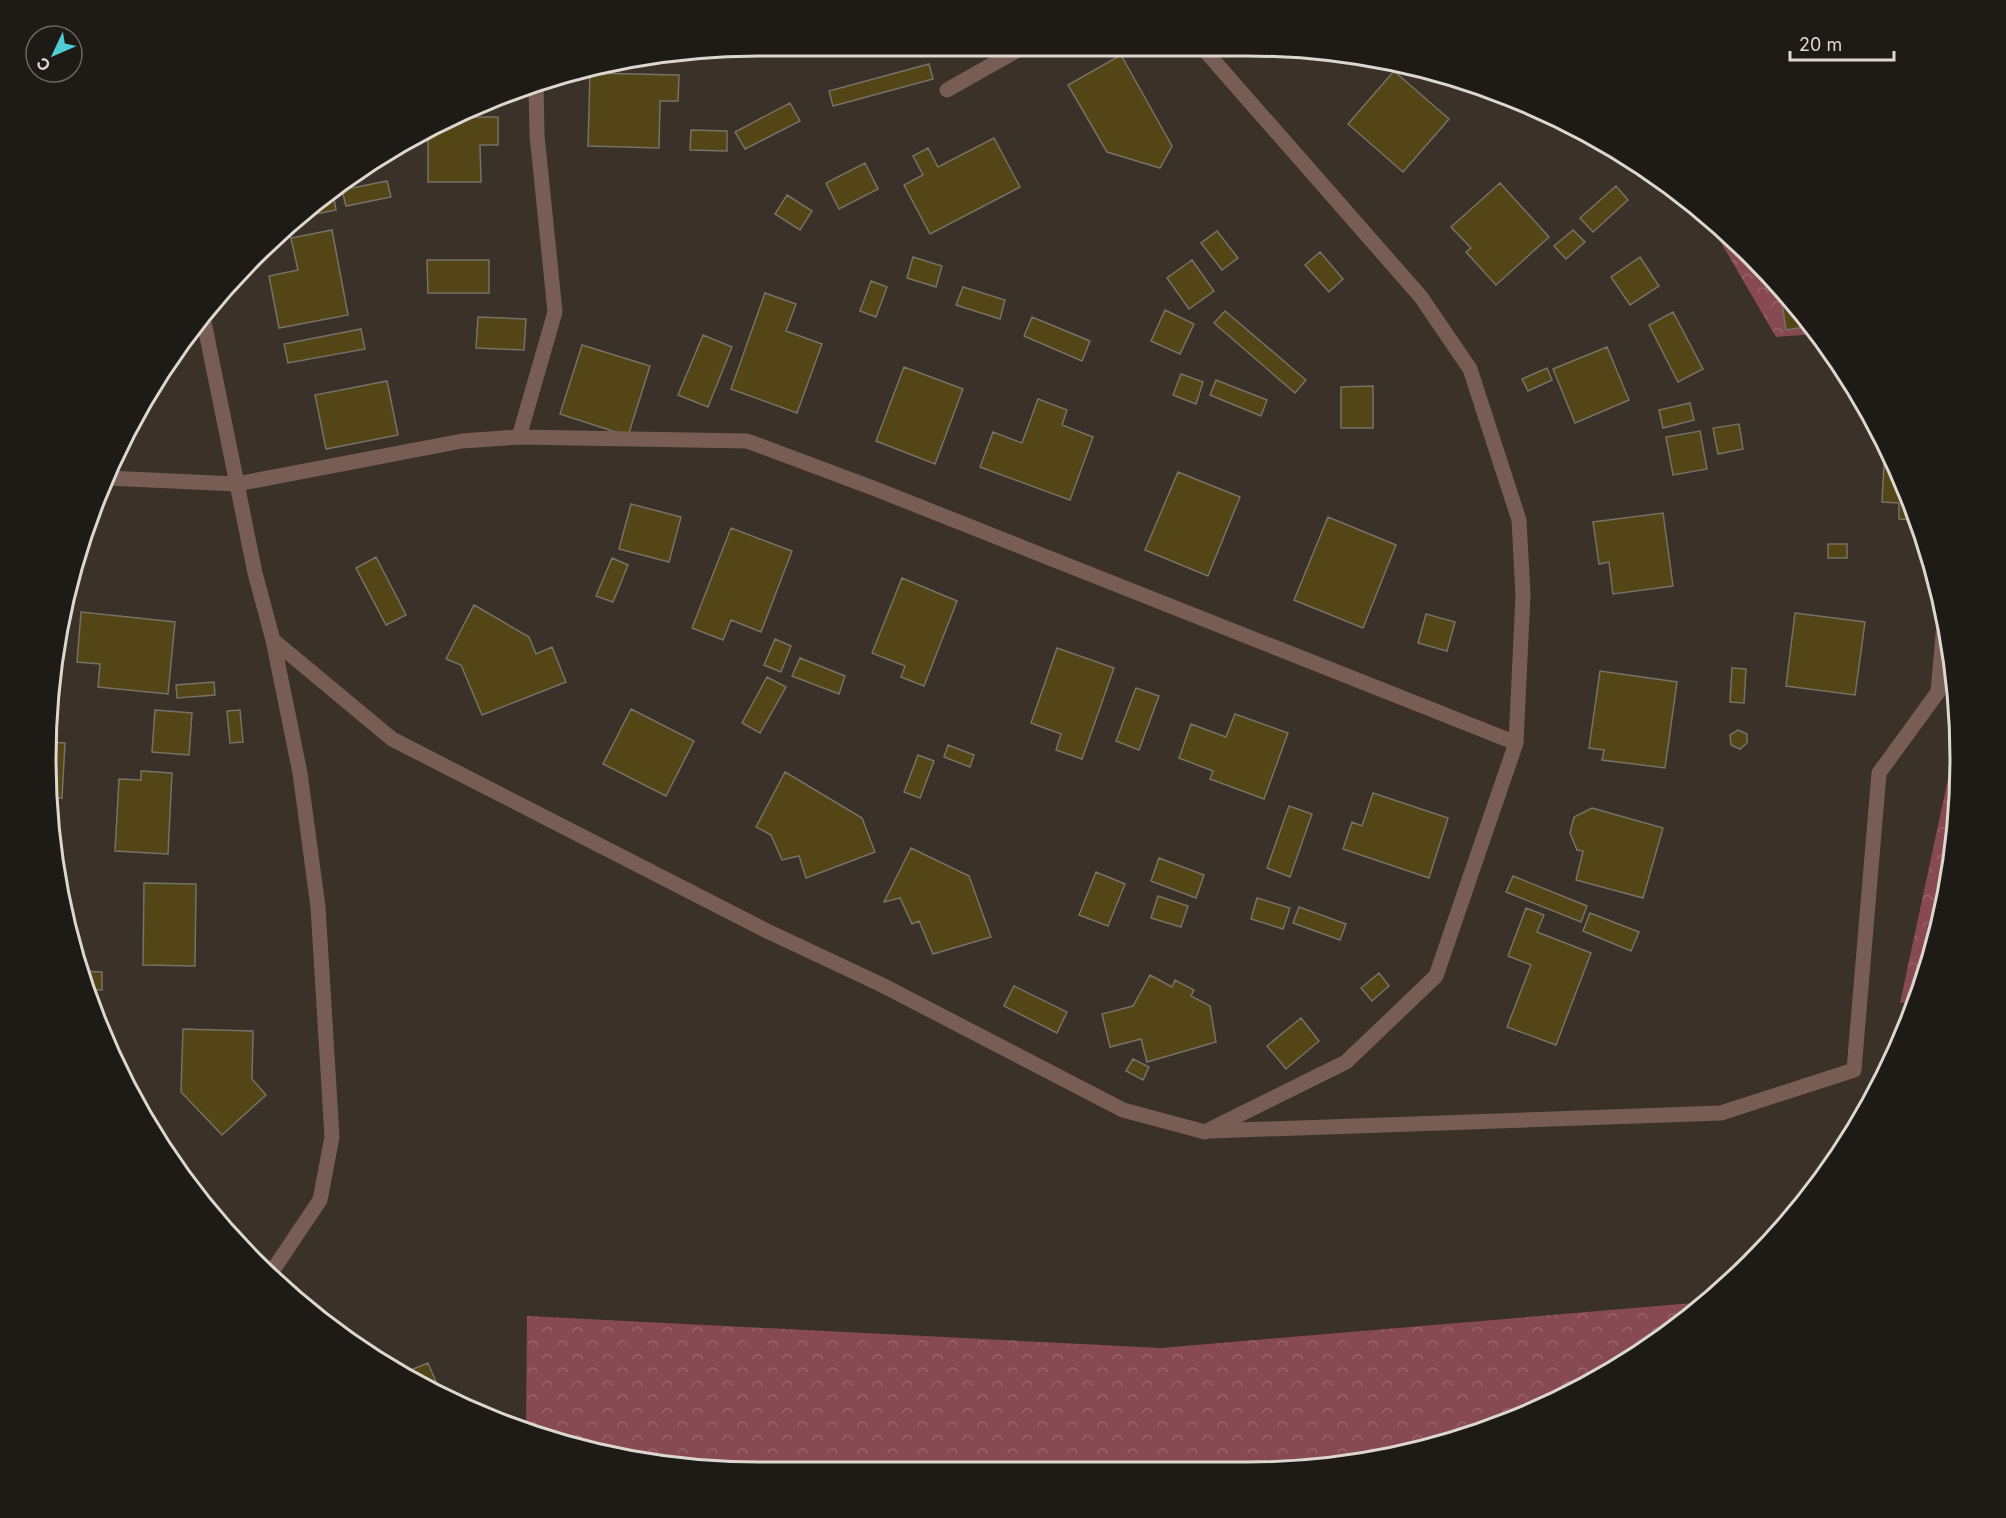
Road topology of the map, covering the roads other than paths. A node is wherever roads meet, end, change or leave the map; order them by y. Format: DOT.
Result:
graph roads {
  1 [pos="1007,56"];
  2 [pos="1210,56"];
  3 [pos="947,90"];
  4 [pos="536,92"];
  5 [pos="205,326"];
  6 [pos="519,437"];
  7 [pos="114,478"];
  8 [pos="237,484"];
  9 [pos="273,640"];
  10 [pos="1942,651"];
  11 [pos="1516,743"];
  12 [pos="1206,1132"];
  13 [pos="274,1268"];
  1 -- 3 [label="lane"];
  2 -- 11 [label="lane"];
  4 -- 6 [label="lane"];
  5 -- 8 [label="lane"];
  6 -- 8 [label="lane"];
  6 -- 11 [label="lane"];
  7 -- 8 [label="lane"];
  8 -- 9 [label="lane"];
  9 -- 12 [label="lane"];
  9 -- 13 [label="lane"];
  10 -- 12 [label="lane"];
  11 -- 12 [label="lane"];
}
